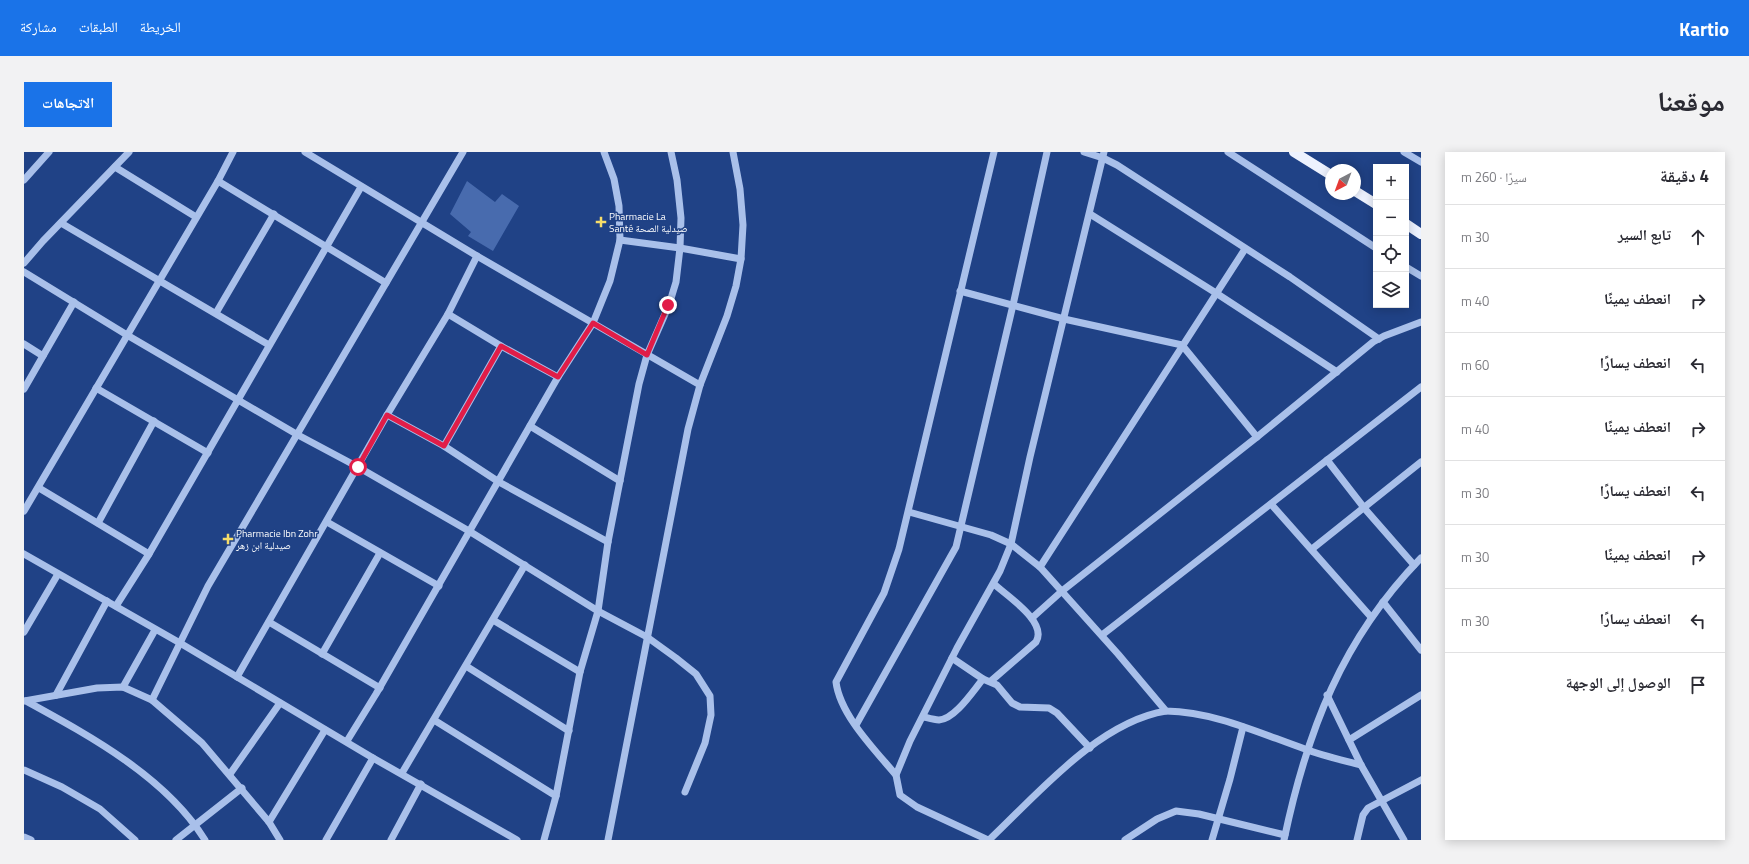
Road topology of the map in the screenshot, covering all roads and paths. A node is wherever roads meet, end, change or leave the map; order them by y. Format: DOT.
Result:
graph roads {
  1 [pos="49,152"];
  2 [pos="129,152"];
  3 [pos="233,152"];
  4 [pos="305,152"];
  5 [pos="463,152"];
  6 [pos="604,152"];
  7 [pos="671,152"];
  8 [pos="733,152"];
  9 [pos="994,152"];
  10 [pos="1047,152"];
  11 [pos="1084,152"];
  12 [pos="1228,152"];
  13 [pos="1294,152"];
  14 [pos="1404,152"];
  15 [pos="1104,155"];
  16 [pos="1421,162"];
  17 [pos="115,167"];
  18 [pos="1325,171"];
  19 [pos="24,180"];
  20 [pos="218,181"];
  21 [pos="361,187"];
  22 [pos="1361,195"];
  23 [pos="1373,202"];
  24 [pos="274,214"];
  25 [pos="1090,214"];
  26 [pos="196,217"];
  27 [pos="421,222"];
  28 [pos="61,223"];
  29 [pos="1409,226"];
  30 [pos="1421,234"];
  31 [pos="620,240"];
  32 [pos="328,246"];
  33 [pos="1373,246"];
  34 [pos="680,248"];
  35 [pos="1245,249"];
  36 [pos="477,256"];
  37 [pos="741,259"];
  38 [pos="24,263"];
  39 [pos="1409,269"];
  40 [pos="24,272"];
  41 [pos="1421,276"];
  42 [pos="159,280"];
  43 [pos="386,282"];
  44 [pos="960,290"];
  45 [pos="1216,293"];
  46 [pos="74,302"];
  47 [pos="1013,305"];
  48 [pos="216,313"];
  49 [pos="448,314"];
  50 [pos="1064,319"];
  51 [pos="1421,322"];
  52 [pos="593,323"];
  53 [pos="127,335"];
  54 [pos="1379,339"];
  55 [pos="24,344"];
  56 [pos="269,345"];
  57 [pos="1182,345"];
  58 [pos="501,346"];
  59 [pos="647,355"];
  60 [pos="43,356"];
  61 [pos="1337,372"];
  62 [pos="558,377"];
  63 [pos="700,385"];
  64 [pos="1421,387"];
  65 [pos="96,388"];
  66 [pos="24,389"];
  67 [pos="238,399"];
  68 [pos="387,415"];
  69 [pos="154,421"];
  70 [pos="530,426"];
  71 [pos="298,436"];
  72 [pos="1257,437"];
  73 [pos="444,446"];
  74 [pos="208,453"];
  75 [pos="1327,460"];
  76 [pos="1421,462"];
  77 [pos="358,467"];
  78 [pos="620,481"];
  79 [pos="499,482"];
  80 [pos="39,488"];
  81 [pos="1271,504"];
  82 [pos="1365,508"];
  83 [pos="24,512"];
  84 [pos="909,512"];
  85 [pos="327,522"];
  86 [pos="98,524"];
  87 [pos="960,525"];
  88 [pos="469,531"];
  89 [pos="608,542"];
  90 [pos="1011,544"];
  91 [pos="1312,549"];
  92 [pos="380,552"];
  93 [pos="24,554"];
  94 [pos="149,554"];
  95 [pos="1421,558"];
  96 [pos="1414,565"];
  97 [pos="525,566"];
  98 [pos="1040,568"];
  99 [pos="58,574"];
  100 [pos="994,584"];
  101 [pos="439,586"];
  102 [pos="1062,591"];
  103 [pos="107,601"];
  104 [pos="1383,602"];
  105 [pos="116,606"];
  106 [pos="598,611"];
  107 [pos="1032,618"];
  108 [pos="1371,618"];
  109 [pos="493,620"];
  110 [pos="270,622"];
  111 [pos="155,630"];
  112 [pos="24,632"];
  113 [pos="1102,635"];
  114 [pos="647,637"];
  115 [pos="180,643"];
  116 [pos="1421,650"];
  117 [pos="322,654"];
  118 [pos="952,658"];
  119 [pos="466,666"];
  120 [pos="580,672"];
  121 [pos="237,678"];
  122 [pos="983,679"];
  123 [pos="991,681"];
  124 [pos="123,687"];
  125 [pos="380,688"];
  126 [pos="1421,694"];
  127 [pos="56,695"];
  128 [pos="1327,695"];
  129 [pos="152,700"];
  130 [pos="25,701"];
  131 [pos="280,703"];
  132 [pos="1166,711"];
  133 [pos="924,717"];
  134 [pos="434,720"];
  135 [pos="856,725"];
  136 [pos="1243,727"];
  137 [pos="325,730"];
  138 [pos="569,731"];
  139 [pos="1349,740"];
  140 [pos="347,741"];
  141 [pos="1090,748"];
  142 [pos="1307,750"];
  143 [pos="373,758"];
  144 [pos="1361,765"];
  145 [pos="24,770"];
  146 [pos="402,773"];
  147 [pos="230,774"];
  148 [pos="896,775"];
  149 [pos="1421,780"];
  150 [pos="420,784"];
  151 [pos="242,788"];
  152 [pos="685,792"];
  153 [pos="556,796"];
  154 [pos="1381,800"];
  155 [pos="1218,819"];
  156 [pos="269,822"];
  157 [pos="195,824"];
  158 [pos="24,837"];
  159 [pos="505,837"];
  160 [pos="1284,838"];
  161 [pos="31,840"];
  162 [pos="135,840"];
  163 [pos="176,840"];
  164 [pos="205,840"];
  165 [pos="280,840"];
  166 [pos="326,840"];
  167 [pos="392,840"];
  168 [pos="517,840"];
  169 [pos="544,840"];
  170 [pos="608,840"];
  171 [pos="988,840"];
  172 [pos="1125,840"];
  173 [pos="1212,840"];
  174 [pos="1356,840"];
  175 [pos="1404,840"];
  1 -- 19 [label="street"];
  2 -- 17 [label="street"];
  3 -- 20 [label="street"];
  4 -- 21 [label="street"];
  5 -- 27 [label="street"];
  6 -- 31 [label="street"];
  7 -- 34 [label="street"];
  8 -- 37 [label="street"];
  9 -- 44 [label="street"];
  10 -- 47 [label="street"];
  11 -- 15 [label="street"];
  12 -- 33 [label="street"];
  13 -- 18 [label="main road"];
  14 -- 16 [label="street"];
  15 -- 25 [label="street"];
  15 -- 35 [label="street"];
  17 -- 26 [label="street"];
  17 -- 28 [label="street"];
  20 -- 24 [label="street"];
  20 -- 26 [label="street"];
  21 -- 27 [label="street"];
  21 -- 32 [label="street"];
  22 -- 23 [label="main road"];
  24 -- 32 [label="street"];
  24 -- 48 [label="street"];
  25 -- 45 [label="street"];
  25 -- 50 [label="street"];
  26 -- 42 [label="street"];
  27 -- 36 [label="street"];
  27 -- 43 [label="street"];
  28 -- 38 [label="street"];
  28 -- 42 [label="street"];
  29 -- 30 [label="main road"];
  31 -- 34 [label="street"];
  31 -- 52 [label="street"];
  32 -- 43 [label="street"];
  32 -- 56 [label="street"];
  34 -- 37 [label="street"];
  34 -- 59 [label="street"];
  35 -- 45 [label="street"];
  35 -- 54 [label="street"];
  36 -- 49 [label="street"];
  36 -- 52 [label="street"];
  37 -- 63 [label="street"];
  39 -- 41 [label="street"];
  40 -- 46 [label="street"];
  42 -- 48 [label="street"];
  42 -- 53 [label="street"];
  43 -- 71 [label="street"];
  44 -- 47 [label="street"];
  44 -- 84 [label="street"];
  45 -- 57 [label="street"];
  45 -- 61 [label="street"];
  46 -- 53 [label="street"];
  46 -- 60 [label="street"];
  47 -- 50 [label="street"];
  47 -- 87 [label="street"];
  48 -- 56 [label="street"];
  49 -- 58 [label="street"];
  49 -- 68 [label="street"];
  50 -- 57 [label="street"];
  50 -- 90 [label="street"];
  51 -- 54 [label="street"];
  52 -- 59 [label="street"];
  52 -- 62 [label="street"];
  53 -- 65 [label="street"];
  53 -- 67 [label="street"];
  54 -- 61 [label="street"];
  55 -- 60 [label="street"];
  56 -- 67 [label="street"];
  57 -- 72 [label="street"];
  57 -- 98 [label="street"];
  58 -- 62 [label="street"];
  58 -- 73 [label="street"];
  59 -- 63 [label="street"];
  59 -- 78 [label="street"];
  60 -- 66 [label="street"];
  61 -- 72 [label="street"];
  62 -- 70 [label="street"];
  63 -- 114 [label="street"];
  64 -- 75 [label="street"];
  65 -- 69 [label="street"];
  65 -- 80 [label="street"];
  67 -- 71 [label="street"];
  67 -- 74 [label="street"];
  68 -- 73 [label="street"];
  68 -- 77 [label="street"];
  69 -- 74 [label="street"];
  69 -- 86 [label="street"];
  70 -- 78 [label="street"];
  70 -- 79 [label="street"];
  71 -- 77 [label="street"];
  71 -- 115 [label="street"];
  72 -- 102 [label="street"];
  73 -- 79 [label="street"];
  74 -- 94 [label="street"];
  75 -- 81 [label="street"];
  75 -- 82 [label="street"];
  76 -- 82 [label="street"];
  77 -- 85 [label="street"];
  77 -- 88 [label="street"];
  78 -- 89 [label="street"];
  79 -- 88 [label="street"];
  79 -- 89 [label="street"];
  80 -- 83 [label="street"];
  80 -- 86 [label="street"];
  81 -- 91 [label="street"];
  81 -- 113 [label="street"];
  82 -- 91 [label="street"];
  82 -- 96 [label="street"];
  84 -- 87 [label="street"];
  84 -- 135 [label="street"];
  85 -- 92 [label="street"];
  85 -- 110 [label="street"];
  86 -- 94 [label="street"];
  87 -- 90 [label="street"];
  87 -- 135 [label="street"];
  88 -- 97 [label="street"];
  88 -- 101 [label="street"];
  89 -- 106 [label="street"];
  90 -- 98 [label="street"];
  90 -- 100 [label="street"];
  91 -- 108 [label="street"];
  92 -- 101 [label="street"];
  92 -- 117 [label="street"];
  93 -- 99 [label="street"];
  94 -- 105 [label="street"];
  95 -- 96 [label="street"];
  96 -- 104 [label="street"];
  97 -- 106 [label="street"];
  97 -- 109 [label="street"];
  98 -- 102 [label="street"];
  99 -- 103 [label="street"];
  99 -- 112 [label="street"];
  100 -- 107 [label="street"];
  100 -- 118 [label="street"];
  101 -- 125 [label="street"];
  102 -- 107 [label="street"];
  102 -- 113 [label="street"];
  103 -- 105 [label="street"];
  103 -- 127 [label="street"];
  104 -- 108 [label="street"];
  104 -- 116 [label="street"];
  105 -- 111 [label="street"];
  106 -- 114 [label="street"];
  106 -- 120 [label="street"];
  107 -- 123 [label="street"];
  108 -- 128 [label="street"];
  109 -- 119 [label="street"];
  109 -- 120 [label="street"];
  110 -- 117 [label="street"];
  110 -- 121 [label="street"];
  111 -- 115 [label="street"];
  111 -- 124 [label="street"];
  113 -- 132 [label="street"];
  114 -- 152 [label="street"];
  114 -- 170 [label="street"];
  115 -- 121 [label="street"];
  115 -- 129 [label="street"];
  117 -- 125 [label="street"];
  118 -- 122 [label="street"];
  118 -- 133 [label="street"];
  119 -- 134 [label="street"];
  119 -- 138 [label="street"];
  120 -- 138 [label="street"];
  121 -- 131 [label="street"];
  122 -- 123 [label="street"];
  122 -- 133 [label="street"];
  123 -- 141 [label="street"];
  124 -- 127 [label="street"];
  124 -- 129 [label="street"];
  125 -- 140 [label="street"];
  126 -- 139 [label="street"];
  127 -- 130 [label="street"];
  128 -- 139 [label="street"];
  128 -- 142 [label="street"];
  129 -- 147 [label="street"];
  130 -- 157 [label="street"];
  131 -- 137 [label="street"];
  131 -- 147 [label="street"];
  132 -- 136 [label="street"];
  132 -- 141 [label="street"];
  133 -- 148 [label="street"];
  134 -- 146 [label="street"];
  134 -- 153 [label="street"];
  135 -- 148 [label="street"];
  136 -- 142 [label="street"];
  136 -- 155 [label="street"];
  137 -- 140 [label="street"];
  137 -- 156 [label="street"];
  138 -- 153 [label="street"];
  139 -- 144 [label="street"];
  140 -- 143 [label="street"];
  141 -- 171 [label="street"];
  142 -- 144 [label="street"];
  142 -- 160 [label="street"];
  143 -- 146 [label="street"];
  143 -- 166 [label="street"];
  144 -- 154 [label="street"];
  145 -- 162 [label="street"];
  146 -- 150 [label="street"];
  147 -- 151 [label="street"];
  148 -- 171 [label="street"];
  149 -- 154 [label="street"];
  150 -- 159 [label="street"];
  150 -- 167 [label="street"];
  151 -- 156 [label="street"];
  151 -- 157 [label="street"];
  153 -- 169 [label="street"];
  154 -- 174 [label="street"];
  154 -- 175 [label="street"];
  155 -- 160 [label="street"];
  155 -- 172 [label="street"];
  155 -- 173 [label="street"];
  156 -- 165 [label="street"];
  157 -- 163 [label="street"];
  157 -- 164 [label="street"];
  158 -- 161 [label="street"];
  159 -- 168 [label="street"];
}
